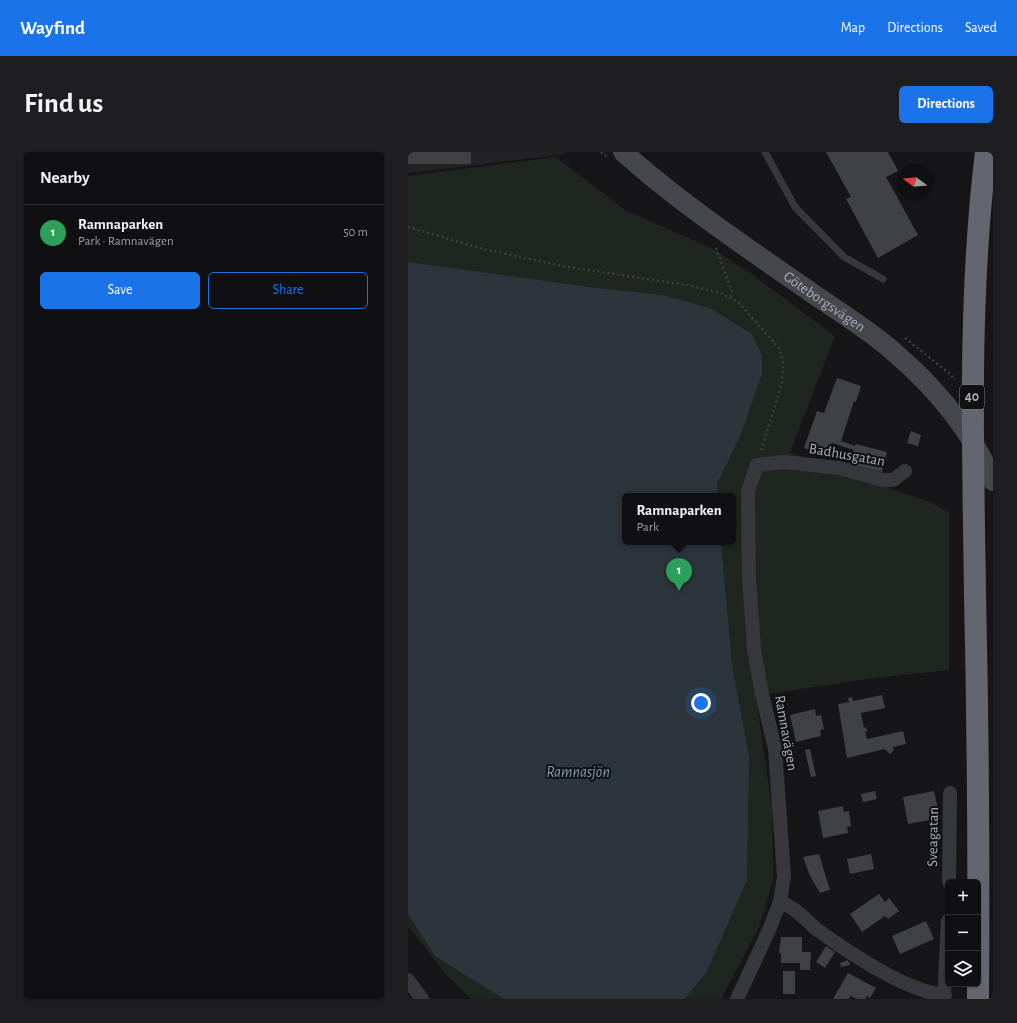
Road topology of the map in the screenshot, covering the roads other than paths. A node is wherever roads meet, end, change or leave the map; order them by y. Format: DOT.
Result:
graph roads {
  1 [pos="623,152"];
  2 [pos="765,152"];
  3 [pos="986,152"];
  4 [pos="883,279"];
  5 [pos="757,465"];
  6 [pos="905,471"];
  7 [pos="993,481"];
  8 [pos="950,793"];
  9 [pos="949,879"];
  10 [pos="780,902"];
  11 [pos="946,951"];
  12 [pos="408,980"];
  13 [pos="944,997"];
  14 [pos="422,999"];
  15 [pos="737,999"];
  16 [pos="978,999"];
  1 -- 7 [label="main road, Göteborgsvägen"];
  2 -- 4 [label="lane"];
  3 -- 16 [label="highway, 40"];
  5 -- 6 [label="street, Badhusgatan"];
  5 -- 10 [label="street, Ramnavägen"];
  8 -- 9 [label="street, Sveagatan"];
  10 -- 13 [label="street"];
  10 -- 15 [label="street, Ramnavägen"];
  11 -- 13 [label="street"];
  12 -- 14 [label="street"];
}
